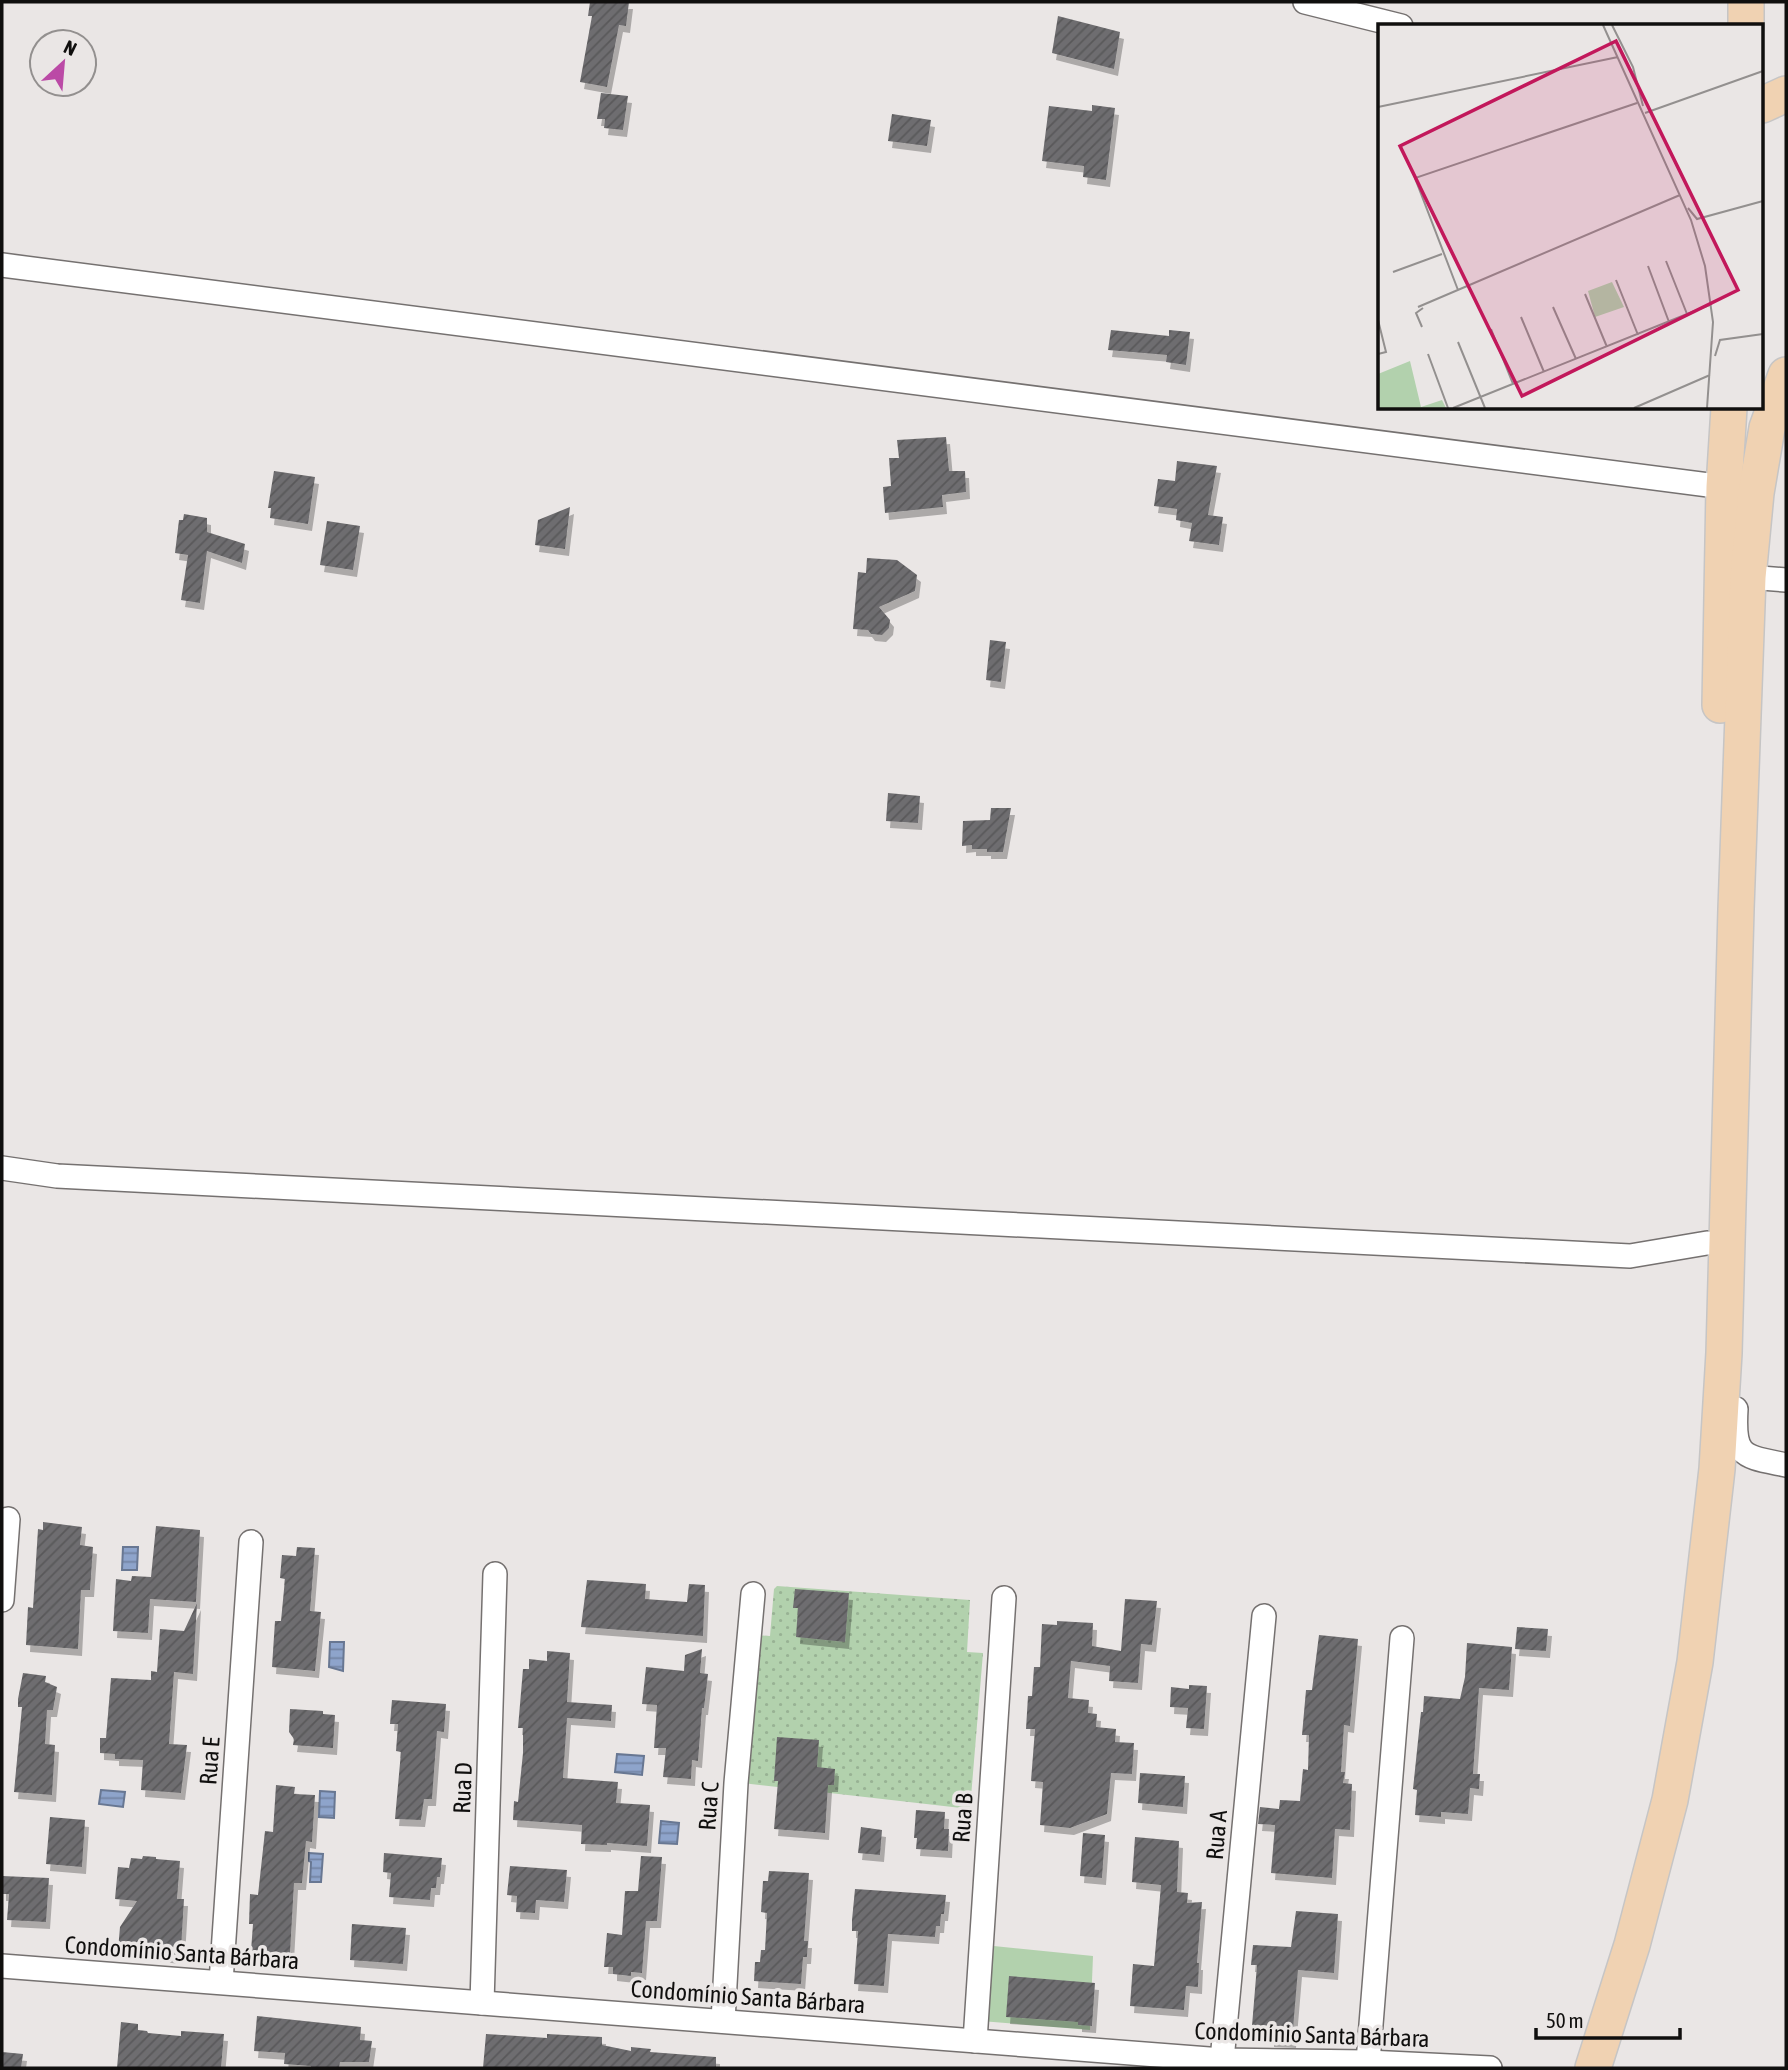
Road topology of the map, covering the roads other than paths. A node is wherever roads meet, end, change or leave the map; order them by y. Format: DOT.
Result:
graph roads {
  1 [pos="1305,2"];
  2 [pos="1746,2"];
  3 [pos="1393,24"];
  4 [pos="1746,24"];
  5 [pos="1786,94"];
  6 [pos="1764,104"];
  7 [pos="2,265"];
  8 [pos="1786,374"];
  9 [pos="1728,410"];
  10 [pos="1724,487"];
  11 [pos="1748,577"];
  12 [pos="1786,580"];
  13 [pos="2,1168"];
  14 [pos="57,1176"];
  15 [pos="2,1180"];
  16 [pos="1707,1243"];
  17 [pos="1724,1353"];
  18 [pos="1786,1465"];
  19 [pos="8,1519"];
  20 [pos="251,1542"];
  21 [pos="495,1574"];
  22 [pos="753,1594"];
  23 [pos="1004,1598"];
  24 [pos="2,1600"];
  25 [pos="1264,1616"];
  26 [pos="1402,1638"];
  27 [pos="2,1966"];
  28 [pos="221,1982"];
  29 [pos="482,2003"];
  30 [pos="723,2021"];
  31 [pos="975,2041"];
  32 [pos="1223,2060"];
  33 [pos="1368,2062"];
  34 [pos="1490,2068"];
  35 [pos="1569,2068"];
  36 [pos="1593,2068"];
  1 -- 3 [label="street"];
  2 -- 4 [label="main road"];
  5 -- 6 [label="main road"];
  7 -- 10 [label="street"];
  8 -- 11 [label="main road"];
  9 -- 10 [label="main road"];
  10 -- 16 [label="main road"];
  11 -- 12 [label="street"];
  11 -- 17 [label="main road"];
  13 -- 14 [label="street"];
  14 -- 15 [label="street"];
  14 -- 16 [label="street"];
  16 -- 35 [label="main road"];
  17 -- 18 [label="street"];
  17 -- 36 [label="main road"];
  19 -- 24 [label="street"];
  20 -- 28 [label="street, Rua E"];
  21 -- 29 [label="street, Rua D"];
  22 -- 30 [label="street, Rua C"];
  23 -- 31 [label="street, Rua B"];
  25 -- 32 [label="street, Rua A"];
  26 -- 33 [label="street"];
  27 -- 28 [label="street, Condomínio Santa Bárbara"];
  28 -- 29 [label="street, Condomínio Santa Bárbara"];
  29 -- 30 [label="street, Condomínio Santa Bárbara"];
  30 -- 31 [label="street, Condomínio Santa Bárbara"];
  31 -- 32 [label="street, Condomínio Santa Bárbara"];
  32 -- 33 [label="street, Condomínio Santa Bárbara"];
  33 -- 34 [label="street, Condomínio Santa Bárbara"];
}
